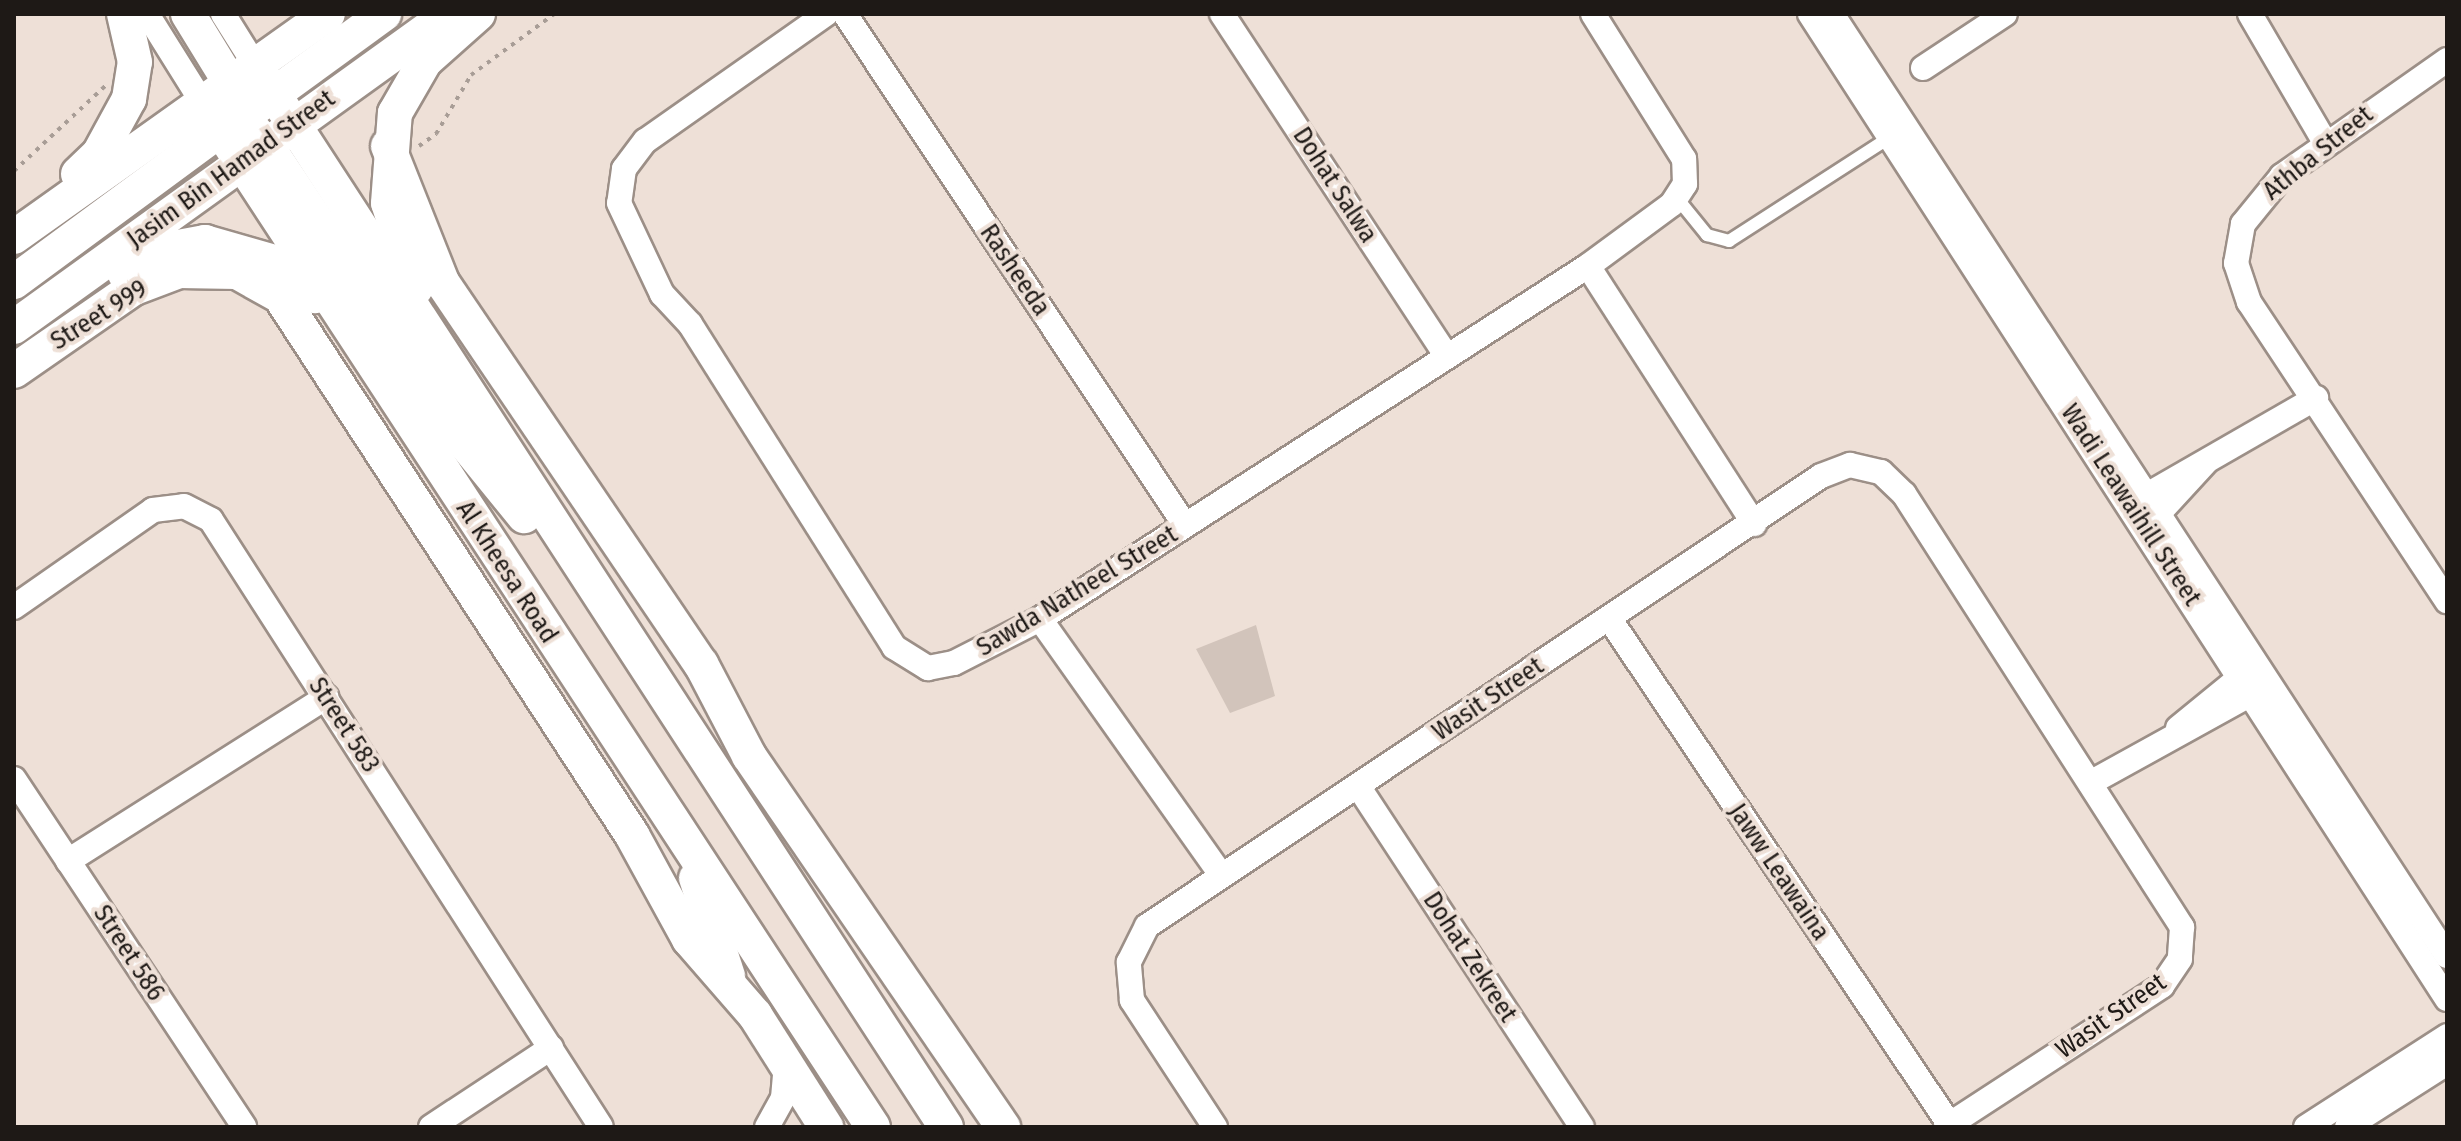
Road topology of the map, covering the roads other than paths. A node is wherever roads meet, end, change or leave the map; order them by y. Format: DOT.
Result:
graph roads {
  1 [pos="124,14"];
  2 [pos="147,14"];
  3 [pos="188,14"];
  4 [pos="223,14"];
  5 [pos="328,14"];
  6 [pos="384,14"];
  7 [pos="449,14"];
  8 [pos="478,14"];
  9 [pos="826,14"];
  10 [pos="845,14"];
  11 [pos="1222,14"];
  12 [pos="1593,14"];
  13 [pos="1810,14"];
  14 [pos="1832,14"];
  15 [pos="2005,14"];
  16 [pos="2250,14"];
  17 [pos="2447,60"];
  18 [pos="1923,68"];
  19 [pos="202,102"];
  20 [pos="251,115"];
  21 [pos="1892,135"];
  22 [pos="2326,144"];
  23 [pos="398,147"];
  24 [pos="1677,198"];
  25 [pos="42,217"];
  26 [pos="14,237"];
  27 [pos="1588,266"];
  28 [pos="237,272"];
  29 [pos="14,282"];
  30 [pos="43,306"];
  31 [pos="350,324"];
  32 [pos="14,327"];
  33 [pos="439,352"];
  34 [pos="1447,356"];
  35 [pos="14,371"];
  36 [pos="2316,398"];
  37 [pos="2206,462"];
  38 [pos="2138,500"];
  39 [pos="2153,521"];
  40 [pos="1754,524"];
  41 [pos="1185,525"];
  42 [pos="598,595"];
  43 [pos="2447,601"];
  44 [pos="14,607"];
  45 [pos="1609,618"];
  46 [pos="1040,619"];
  47 [pos="2255,680"];
  48 [pos="326,697"];
  49 [pos="14,779"];
  50 [pos="2090,783"];
  51 [pos="1358,786"];
  52 [pos="680,833"];
  53 [pos="68,861"];
  54 [pos="1220,873"];
  55 [pos="2447,956"];
  56 [pos="730,982"];
  57 [pos="2447,999"];
  58 [pos="2447,1036"];
  59 [pos="551,1048"];
  60 [pos="786,1063"];
  61 [pos="2447,1063"];
  62 [pos="1948,1126"];
  63 [pos="244,1127"];
  64 [pos="431,1127"];
  65 [pos="601,1127"];
  66 [pos="767,1127"];
  67 [pos="826,1127"];
  68 [pos="873,1127"];
  69 [pos="946,1127"];
  70 [pos="1003,1127"];
  71 [pos="1215,1127"];
  72 [pos="1582,1127"];
  73 [pos="2306,1127"];
  74 [pos="2347,1127"];
  1 -- 25 [label="main road"];
  2 -- 19 [label="street"];
  3 -- 20 [label="main road"];
  4 -- 20 [label="street, Al Kheesa Road"];
  5 -- 20 [label="main road, Jasim Bin Hamad Street"];
  6 -- 20 [label="main road"];
  7 -- 20 [label="main road, Jasim Bin Hamad Street"];
  8 -- 23 [label="main road"];
  9 -- 46 [label="street, Sawda Natheel Street"];
  10 -- 41 [label="street, Rasheeda"];
  11 -- 34 [label="street, Dohat Salwa"];
  12 -- 24 [label="street"];
  13 -- 21 [label="street, Wadi Leawaihill Street"];
  14 -- 38 [label="street, Wadi Leawaihill Street"];
  15 -- 18 [label="street"];
  16 -- 22 [label="street"];
  17 -- 22 [label="street, Athba Street"];
  19 -- 20 [label="main road, Jasim Bin Hamad Street"];
  19 -- 25 [label="main road, Jasim Bin Hamad Street"];
  20 -- 29 [label="main road"];
  20 -- 30 [label="main road, Jasim Bin Hamad Street"];
  20 -- 31 [label="main road, Al Kheesa Road"];
  20 -- 33 [label="main road, Al Kheesa Road"];
  20 -- 42 [label="main road"];
  21 -- 24 [label="lane"];
  21 -- 38 [label="street, Wadi Leawaihill Street"];
  22 -- 36 [label="street, Athba Street"];
  23 -- 33 [label="main road"];
  23 -- 70 [label="main road"];
  24 -- 27 [label="street, Sawda Natheel Street"];
  25 -- 26 [label="main road, Jasim Bin Hamad Street"];
  27 -- 34 [label="street, Sawda Natheel Street"];
  27 -- 40 [label="street"];
  28 -- 35 [label="main road, Street 999"];
  28 -- 56 [label="main road, Al Kheesa Road"];
  30 -- 31 [label="main road"];
  30 -- 32 [label="main road, Jasim Bin Hamad Street"];
  31 -- 52 [label="main road, Al Kheesa Road"];
  33 -- 42 [label="main road, Al Kheesa Road"];
  34 -- 41 [label="street, Sawda Natheel Street"];
  36 -- 37 [label="street"];
  36 -- 43 [label="street, Athba Street"];
  37 -- 38 [label="street"];
  37 -- 39 [label="street"];
  38 -- 39 [label="street, Wadi Leawaihill Street"];
  39 -- 47 [label="street, Wadi Leawaihill Street"];
  40 -- 45 [label="street, Wasit Street"];
  40 -- 50 [label="street, Wasit Street"];
  41 -- 46 [label="street, Sawda Natheel Street"];
  42 -- 69 [label="main road, Al Kheesa Road"];
  44 -- 48 [label="street, Street 583"];
  45 -- 51 [label="street, Wasit Street"];
  45 -- 62 [label="street, Jaww Leawaina"];
  46 -- 54 [label="street"];
  47 -- 50 [label="street"];
  47 -- 55 [label="street, Wadi Leawaihill Street"];
  47 -- 57 [label="street, Wadi Leawaihill Street"];
  48 -- 53 [label="street"];
  48 -- 59 [label="street, Street 583"];
  49 -- 53 [label="street, Street 586"];
  50 -- 62 [label="street, Wasit Street"];
  51 -- 54 [label="street, Wasit Street"];
  51 -- 72 [label="street, Dohat Zekreet"];
  52 -- 56 [label="main road"];
  52 -- 68 [label="main road, Al Kheesa Road"];
  53 -- 63 [label="street, Street 586"];
  54 -- 71 [label="street, Wasit Street"];
  56 -- 60 [label="main road, Al Kheesa Road"];
  58 -- 73 [label="street"];
  59 -- 64 [label="street"];
  59 -- 65 [label="street, Street 583"];
  60 -- 66 [label="street"];
  60 -- 67 [label="main road, Al Kheesa Road"];
  61 -- 74 [label="street"];
}
